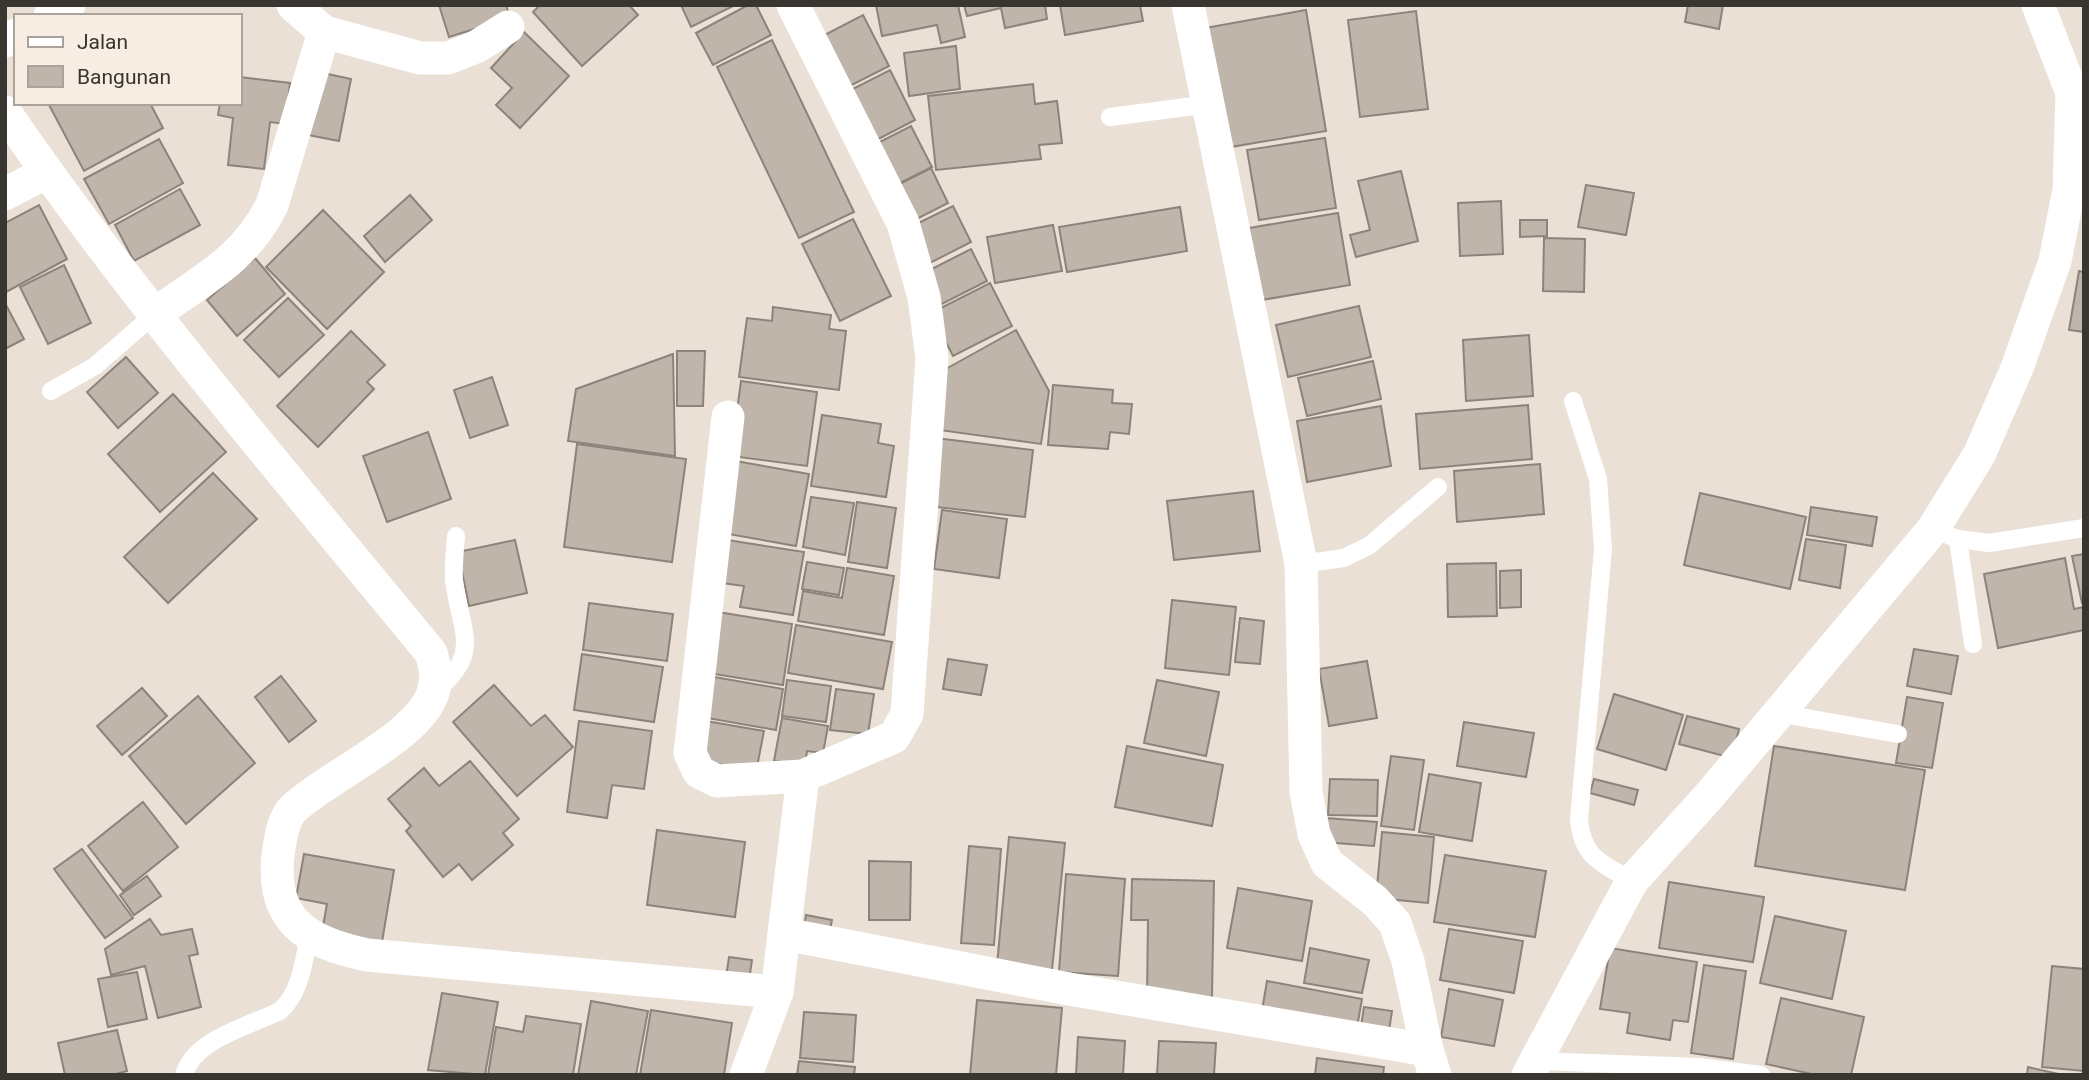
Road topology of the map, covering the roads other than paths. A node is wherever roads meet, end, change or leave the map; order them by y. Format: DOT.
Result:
graph roads {
  1 [pos="69,5"];
  2 [pos="293,5"];
  3 [pos="793,5"];
  4 [pos="1188,5"];
  5 [pos="2038,5"];
  6 [pos="53,14"];
  7 [pos="508,27"];
  8 [pos="324,32"];
  9 [pos="2078,94"];
  10 [pos="1209,104"];
  11 [pos="5,112"];
  12 [pos="1110,117"];
  13 [pos="47,172"];
  14 [pos="5,194"];
  15 [pos="156,313"];
  16 [pos="51,391"];
  17 [pos="1573,401"];
  18 [pos="728,417"];
  19 [pos="1438,487"];
  20 [pos="2084,528"];
  21 [pos="1946,534"];
  22 [pos="456,536"];
  23 [pos="1301,564"];
  24 [pos="1973,644"];
  25 [pos="434,692"];
  26 [pos="1778,713"];
  27 [pos="1898,734"];
  28 [pos="803,776"];
  29 [pos="1632,881"];
  30 [pos="785,934"];
  31 [pos="309,937"];
  32 [pos="777,992"];
  33 [pos="1431,1063"];
  34 [pos="1533,1068"];
  35 [pos="184,1075"];
  36 [pos="746,1075"];
  37 [pos="1760,1075"];
  1 -- 6 [label="street"];
  2 -- 8 [label="street"];
  3 -- 28 [label="street"];
  4 -- 10 [label="street"];
  5 -- 9 [label="street"];
  7 -- 8 [label="street"];
  8 -- 15 [label="street"];
  9 -- 21 [label="street"];
  10 -- 12 [label="lane"];
  10 -- 23 [label="street"];
  11 -- 13 [label="street"];
  13 -- 14 [label="street"];
  13 -- 15 [label="street"];
  15 -- 16 [label="lane"];
  15 -- 25 [label="street"];
  17 -- 29 [label="lane"];
  18 -- 28 [label="street"];
  19 -- 23 [label="lane"];
  20 -- 21 [label="lane"];
  21 -- 24 [label="lane"];
  21 -- 26 [label="street"];
  22 -- 25 [label="lane"];
  23 -- 33 [label="street"];
  25 -- 31 [label="street"];
  26 -- 27 [label="lane"];
  26 -- 29 [label="street"];
  28 -- 30 [label="street"];
  29 -- 34 [label="street"];
  30 -- 32 [label="street"];
  30 -- 33 [label="street"];
  31 -- 32 [label="street"];
  31 -- 35 [label="lane"];
  32 -- 36 [label="street"];
  34 -- 37 [label="lane"];
}
